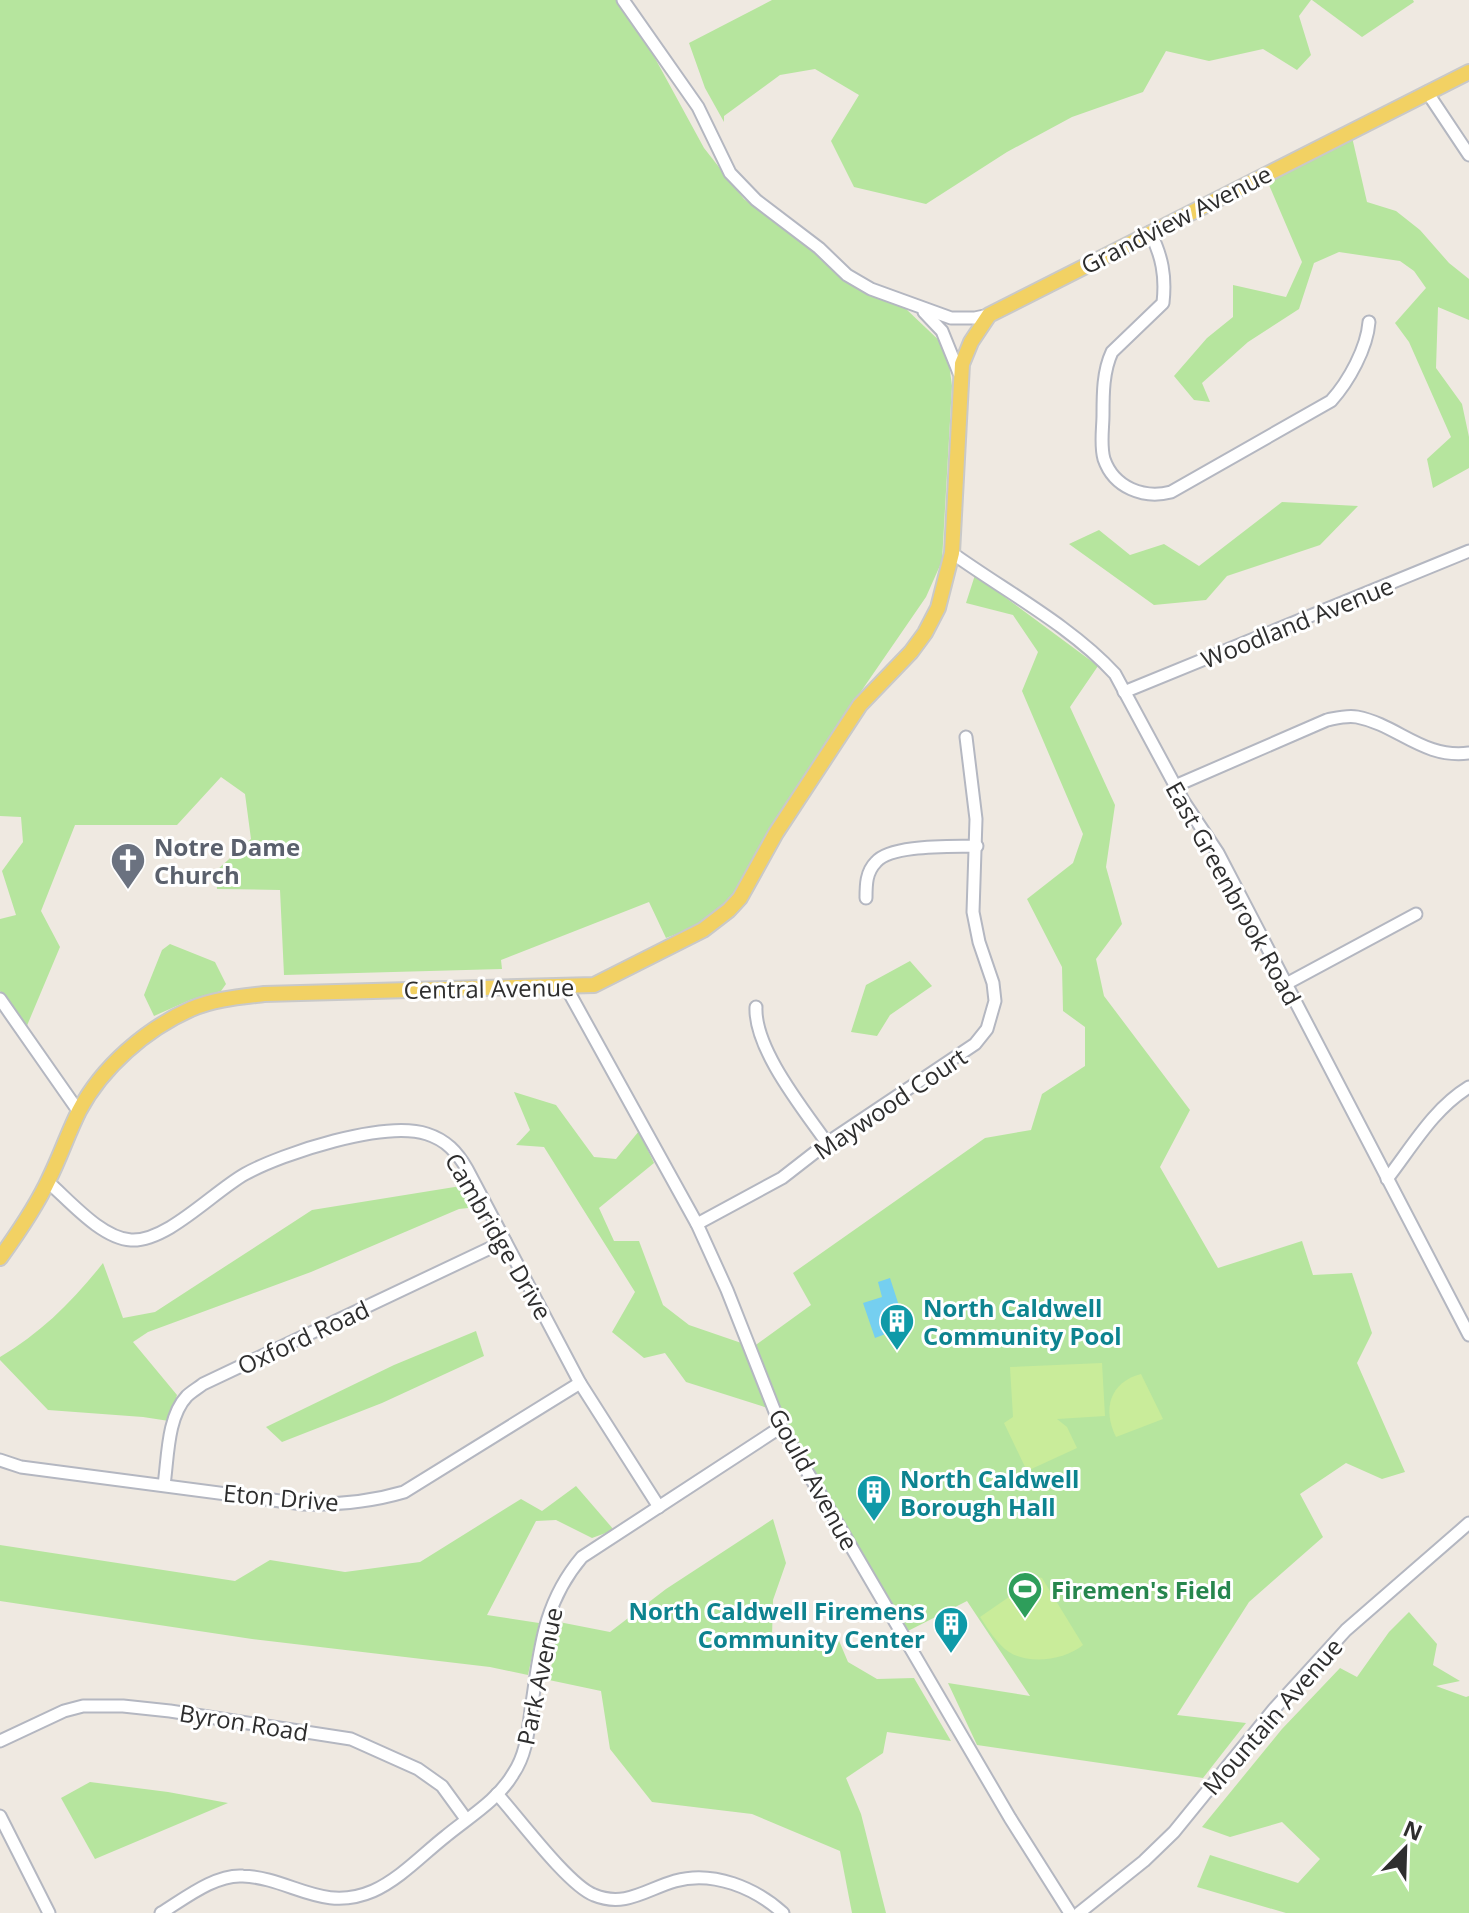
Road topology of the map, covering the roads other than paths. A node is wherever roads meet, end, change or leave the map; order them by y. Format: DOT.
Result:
graph roads {
  1 [pos="623,0"];
  2 [pos="1469,72"];
  3 [pos="1427,92"];
  4 [pos="1469,155"];
  5 [pos="1150,232"];
  6 [pos="921,309"];
  7 [pos="989,315"];
  8 [pos="1369,322"];
  9 [pos="960,377"];
  10 [pos="1469,551"];
  11 [pos="952,553"];
  12 [pos="1124,692"];
  13 [pos="966,737"];
  14 [pos="1469,753"];
  15 [pos="1175,786"];
  16 [pos="977,846"];
  17 [pos="866,898"];
  18 [pos="1416,914"];
  19 [pos="1286,984"];
  20 [pos="566,987"];
  21 [pos="0,999"];
  22 [pos="756,1007"];
  23 [pos="1469,1087"];
  24 [pos="79,1112"];
  25 [pos="827,1143"];
  26 [pos="1387,1179"];
  27 [pos="48,1182"];
  28 [pos="697,1224"];
  29 [pos="505,1241"];
  30 [pos="0,1258"];
  31 [pos="1469,1335"];
  32 [pos="580,1383"];
  33 [pos="781,1427"];
  34 [pos="0,1460"];
  35 [pos="164,1485"];
  36 [pos="659,1507"];
  37 [pos="1469,1523"];
  38 [pos="0,1741"];
  39 [pos="497,1794"];
  40 [pos="0,1816"];
  41 [pos="466,1819"];
  42 [pos="49,1913"];
  43 [pos="161,1913"];
  44 [pos="783,1913"];
  45 [pos="1070,1913"];
  46 [pos="1079,1913"];
  1 -- 6 [label="street"];
  2 -- 3 [label="main road, Grandview Avenue"];
  3 -- 4 [label="street"];
  3 -- 5 [label="main road, Grandview Avenue"];
  5 -- 7 [label="main road, Grandview Avenue"];
  5 -- 8 [label="street"];
  6 -- 7 [label="street"];
  6 -- 9 [label="street"];
  7 -- 9 [label="main road"];
  9 -- 11 [label="main road, Central Avenue"];
  10 -- 12 [label="street, Woodland Avenue"];
  11 -- 12 [label="street, East Greenbrook Road"];
  11 -- 20 [label="main road, Central Avenue"];
  12 -- 15 [label="street, East Greenbrook Road"];
  13 -- 16 [label="street, Maywood Court"];
  14 -- 15 [label="street"];
  15 -- 19 [label="street, East Greenbrook Road"];
  16 -- 17 [label="street"];
  16 -- 25 [label="street, Maywood Court"];
  18 -- 19 [label="street"];
  19 -- 26 [label="street, East Greenbrook Road"];
  20 -- 24 [label="main road, Central Avenue"];
  20 -- 28 [label="street, Gould Avenue"];
  21 -- 24 [label="street"];
  22 -- 25 [label="street"];
  23 -- 26 [label="street"];
  24 -- 27 [label="main road, Central Avenue"];
  25 -- 28 [label="street, Maywood Court"];
  26 -- 31 [label="street, East Greenbrook Road"];
  27 -- 29 [label="street, Cambridge Drive"];
  27 -- 30 [label="main road, Central Avenue"];
  28 -- 33 [label="street, Gould Avenue"];
  29 -- 32 [label="street, Cambridge Drive"];
  29 -- 35 [label="street, Oxford Road"];
  32 -- 35 [label="street, Eton Drive"];
  32 -- 36 [label="street, Cambridge Drive"];
  33 -- 36 [label="street, Park Avenue"];
  33 -- 45 [label="street, Gould Avenue"];
  34 -- 35 [label="street, Eton Drive"];
  36 -- 39 [label="street, Park Avenue"];
  37 -- 46 [label="street, Mountain Avenue"];
  38 -- 41 [label="street, Byron Road"];
  39 -- 41 [label="street, Park Avenue"];
  39 -- 44 [label="street"];
  40 -- 42 [label="street"];
  41 -- 43 [label="street, Park Avenue"];
}
